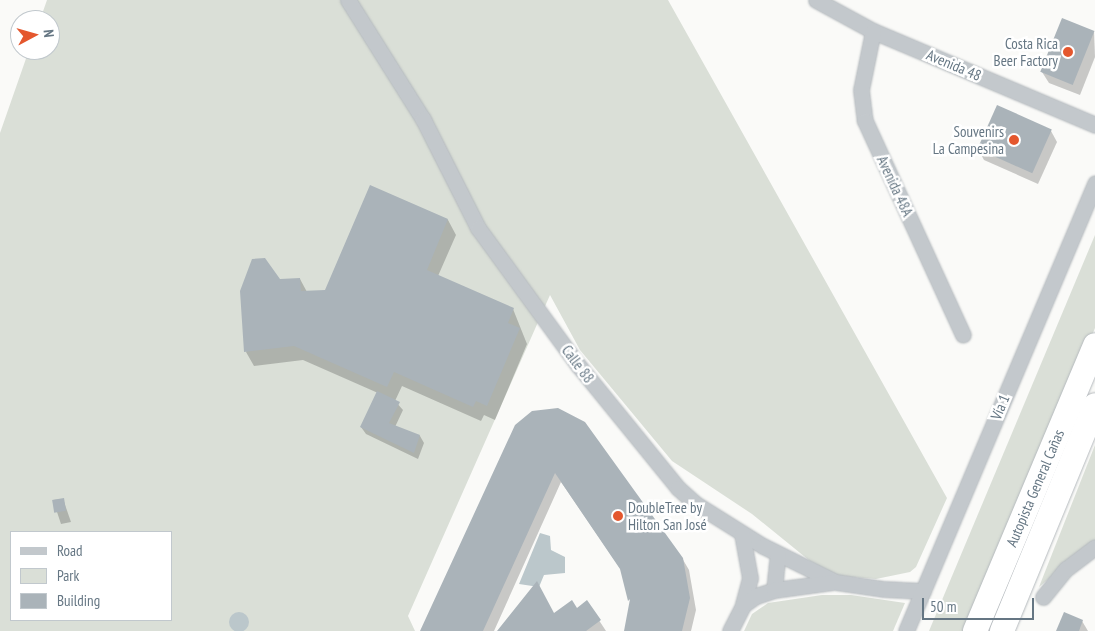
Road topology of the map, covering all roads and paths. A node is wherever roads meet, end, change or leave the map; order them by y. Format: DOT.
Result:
graph roads {
  1 [pos="348,0"];
  2 [pos="816,0"];
  3 [pos="872,30"];
  4 [pos="1095,125"];
  5 [pos="1095,183"];
  6 [pos="963,335"];
  7 [pos="1095,345"];
  8 [pos="1095,405"];
  9 [pos="742,534"];
  10 [pos="1095,547"];
  11 [pos="778,554"];
  12 [pos="836,582"];
  13 [pos="774,590"];
  14 [pos="923,591"];
  15 [pos="1043,596"];
  16 [pos="743,605"];
  17 [pos="730,631"];
  18 [pos="906,631"];
  19 [pos="976,631"];
  20 [pos="1002,631"];
  1 -- 9 [label="street, Calle 88"];
  2 -- 3 [label="street, Avenida 48"];
  3 -- 4 [label="street, Avenida 48"];
  3 -- 6 [label="street, Avenida 48A"];
  5 -- 14 [label="street, Vía 1"];
  7 -- 19 [label="highway, Autopista General Cañas"];
  8 -- 20 [label="highway, Autopista General Cañas"];
  9 -- 11 [label="street, Calle 88"];
  9 -- 16 [label="street"];
  10 -- 15 [label="street"];
  11 -- 12 [label="street, Calle 88"];
  11 -- 13 [label="street"];
  12 -- 13 [label="street"];
  12 -- 14 [label="street, Calle 88"];
  13 -- 16 [label="street"];
  14 -- 18 [label="street, Vía 1"];
  16 -- 17 [label="street"];
}
